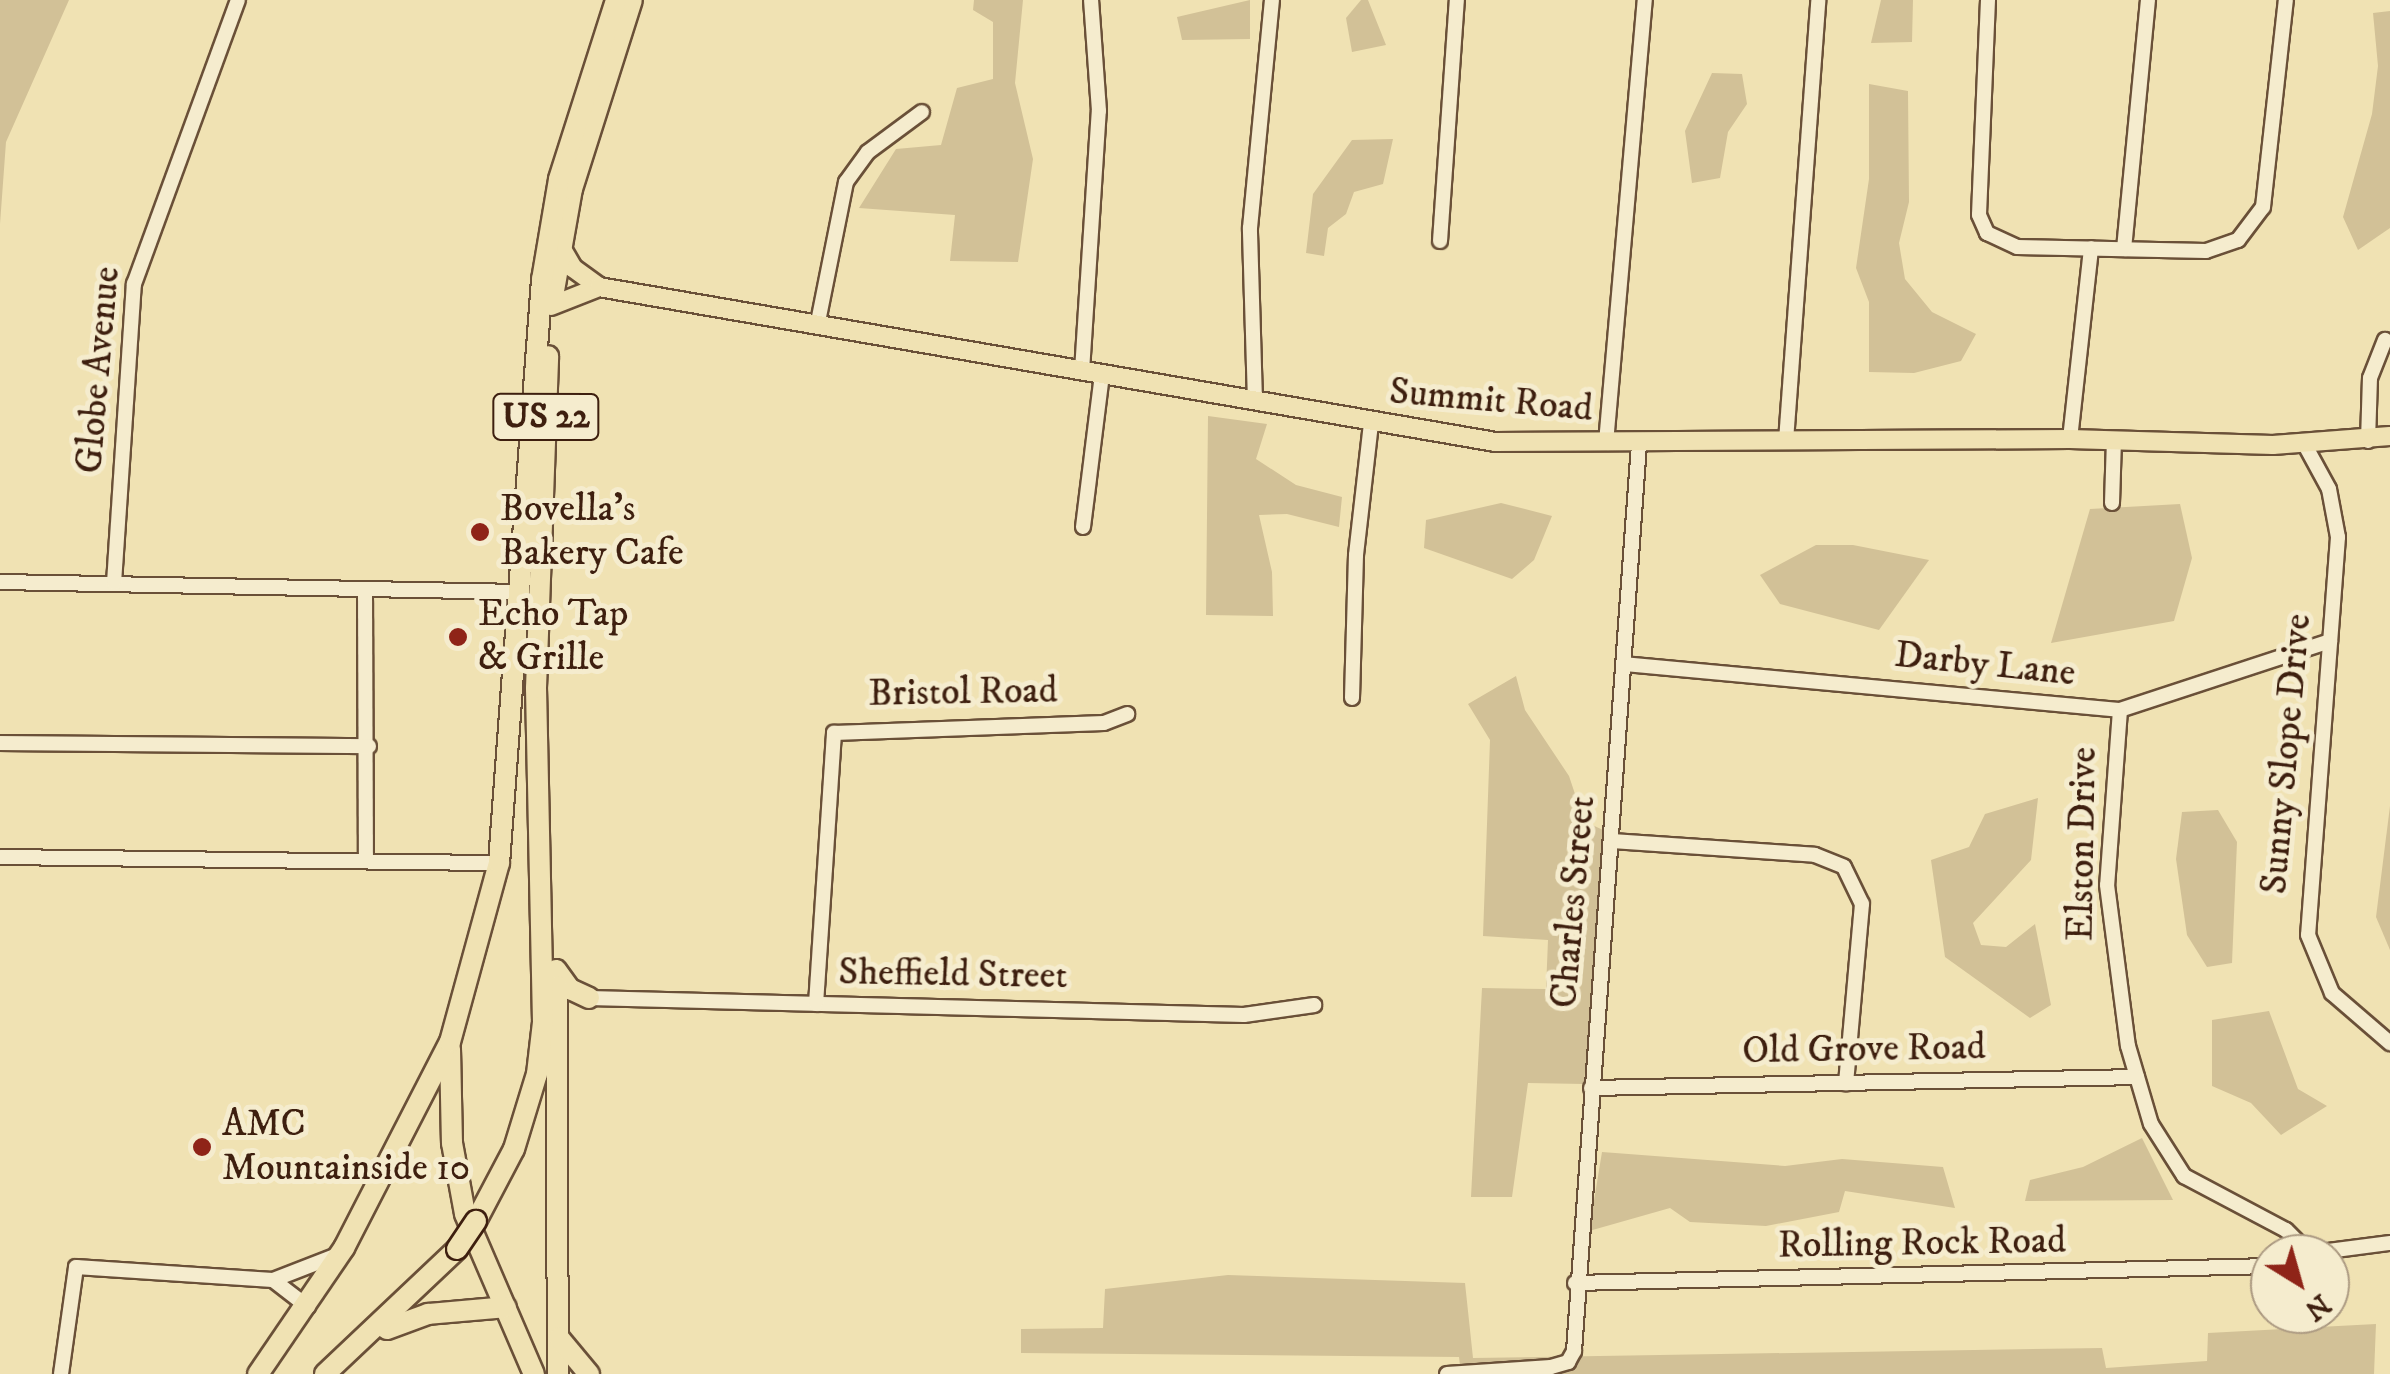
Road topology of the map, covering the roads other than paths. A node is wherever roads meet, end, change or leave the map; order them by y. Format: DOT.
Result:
graph roads {
  1 [pos="238,0"];
  2 [pos="616,0"];
  3 [pos="632,0"];
  4 [pos="1091,0"];
  5 [pos="1272,0"];
  6 [pos="1457,0"];
  7 [pos="1645,0"];
  8 [pos="1818,0"];
  9 [pos="1988,0"];
  10 [pos="2148,0"];
  11 [pos="2286,0"];
  12 [pos="922,112"];
  13 [pos="1440,241"];
  14 [pos="562,248"];
  15 [pos="2091,248"];
  16 [pos="2124,249"];
  17 [pos="598,287"];
  18 [pos="551,306"];
  19 [pos="818,322"];
  20 [pos="2386,340"];
  21 [pos="1082,371"];
  22 [pos="1102,374"];
  23 [pos="1255,401"];
  24 [pos="1371,424"];
  25 [pos="2390,436"];
  26 [pos="2070,439"];
  27 [pos="2114,440"];
  28 [pos="2368,440"];
  29 [pos="1786,441"];
  30 [pos="1606,443"];
  31 [pos="1639,444"];
  32 [pos="2305,444"];
  33 [pos="2112,503"];
  34 [pos="1083,528"];
  35 [pos="0,582"];
  36 [pos="114,582"];
  37 [pos="365,591"];
  38 [pos="521,592"];
  39 [pos="2330,641"];
  40 [pos="1624,664"];
  41 [pos="1352,698"];
  42 [pos="2120,710"];
  43 [pos="1127,714"];
  44 [pos="0,743"];
  45 [pos="369,746"];
  46 [pos="1612,841"];
  47 [pos="542,845"];
  48 [pos="0,857"];
  49 [pos="366,859"];
  50 [pos="500,864"];
  51 [pos="556,970"];
  52 [pos="589,998"];
  53 [pos="816,1004"];
  54 [pos="1314,1005"];
  55 [pos="558,1025"];
  56 [pos="450,1042"];
  57 [pos="2390,1043"];
  58 [pos="2137,1077"];
  59 [pos="1846,1083"];
  60 [pos="1591,1088"];
  61 [pos="2290,1234"];
  62 [pos="2390,1243"];
  63 [pos="2350,1248"];
  64 [pos="340,1254"];
  65 [pos="2250,1266"];
  66 [pos="273,1280"];
  67 [pos="1575,1283"];
  68 [pos="308,1307"];
  69 [pos="506,1307"];
  70 [pos="556,1328"];
  71 [pos="364,1342"];
  72 [pos="534,1368"];
  73 [pos="61,1374"];
  74 [pos="258,1374"];
  75 [pos="326,1374"];
  76 [pos="558,1374"];
  77 [pos="589,1374"];
  78 [pos="1447,1374"];
  1 -- 36 [label="street, Globe Avenue"];
  2 -- 38 [label="highway, US 22"];
  3 -- 14 [label="highway, US 22"];
  4 -- 21 [label="street"];
  5 -- 23 [label="street"];
  6 -- 13 [label="street"];
  7 -- 30 [label="street"];
  8 -- 29 [label="street"];
  9 -- 15 [label="street"];
  10 -- 16 [label="street"];
  11 -- 16 [label="street"];
  12 -- 19 [label="street"];
  14 -- 17 [label="main road"];
  14 -- 18 [label="highway, US 22"];
  15 -- 16 [label="street"];
  15 -- 26 [label="street"];
  17 -- 18 [label="main road"];
  17 -- 19 [label="main road, Summit Road"];
  18 -- 47 [label="highway, US 22"];
  19 -- 21 [label="main road, Summit Road"];
  20 -- 28 [label="street"];
  21 -- 22 [label="main road, Summit Road"];
  22 -- 23 [label="main road, Summit Road"];
  22 -- 34 [label="street"];
  23 -- 24 [label="main road, Summit Road"];
  24 -- 30 [label="main road, Summit Road"];
  24 -- 41 [label="street"];
  25 -- 28 [label="main road, Summit Road"];
  26 -- 27 [label="main road, Summit Road"];
  26 -- 29 [label="main road, Summit Road"];
  27 -- 32 [label="main road, Summit Road"];
  27 -- 33 [label="street"];
  28 -- 32 [label="main road, Summit Road"];
  29 -- 31 [label="main road, Summit Road"];
  30 -- 31 [label="main road, Summit Road"];
  31 -- 40 [label="street, Charles Street"];
  32 -- 39 [label="street, Sunny Slope Drive"];
  35 -- 36 [label="street"];
  36 -- 37 [label="street"];
  37 -- 38 [label="street"];
  37 -- 45 [label="street"];
  38 -- 50 [label="highway, US 22"];
  39 -- 42 [label="street, Darby Lane"];
  39 -- 57 [label="street, Sunny Slope Drive"];
  40 -- 42 [label="street, Darby Lane"];
  40 -- 46 [label="street, Charles Street"];
  42 -- 58 [label="street, Elston Drive"];
  43 -- 53 [label="street, Bristol Road"];
  44 -- 45 [label="street"];
  45 -- 49 [label="street"];
  46 -- 59 [label="street"];
  46 -- 60 [label="street, Charles Street"];
  47 -- 51 [label="highway"];
  47 -- 71 [label="highway, US 22, bridge"];
  48 -- 49 [label="street"];
  49 -- 50 [label="street"];
  50 -- 56 [label="highway, US 22"];
  51 -- 52 [label="highway"];
  51 -- 55 [label="highway"];
  52 -- 53 [label="street, Sheffield Street"];
  52 -- 55 [label="highway"];
  53 -- 54 [label="street, Sheffield Street"];
  55 -- 70 [label="highway"];
  56 -- 64 [label="highway, US 22"];
  56 -- 69 [label="highway"];
  58 -- 59 [label="street, Old Grove Road"];
  58 -- 61 [label="street, Elston Drive"];
  59 -- 60 [label="street, Old Grove Road"];
  60 -- 67 [label="street, Charles Street"];
  62 -- 63 [label="street"];
  64 -- 66 [label="street"];
  64 -- 68 [label="highway, US 22"];
  65 -- 67 [label="street, Rolling Rock Road"];
  66 -- 68 [label="street"];
  66 -- 73 [label="street"];
  67 -- 78 [label="street, Charles Street"];
  68 -- 74 [label="highway, US 22"];
  69 -- 71 [label="highway"];
  69 -- 72 [label="highway"];
  70 -- 76 [label="highway"];
  70 -- 77 [label="highway"];
  71 -- 75 [label="highway, US 22"];
}
